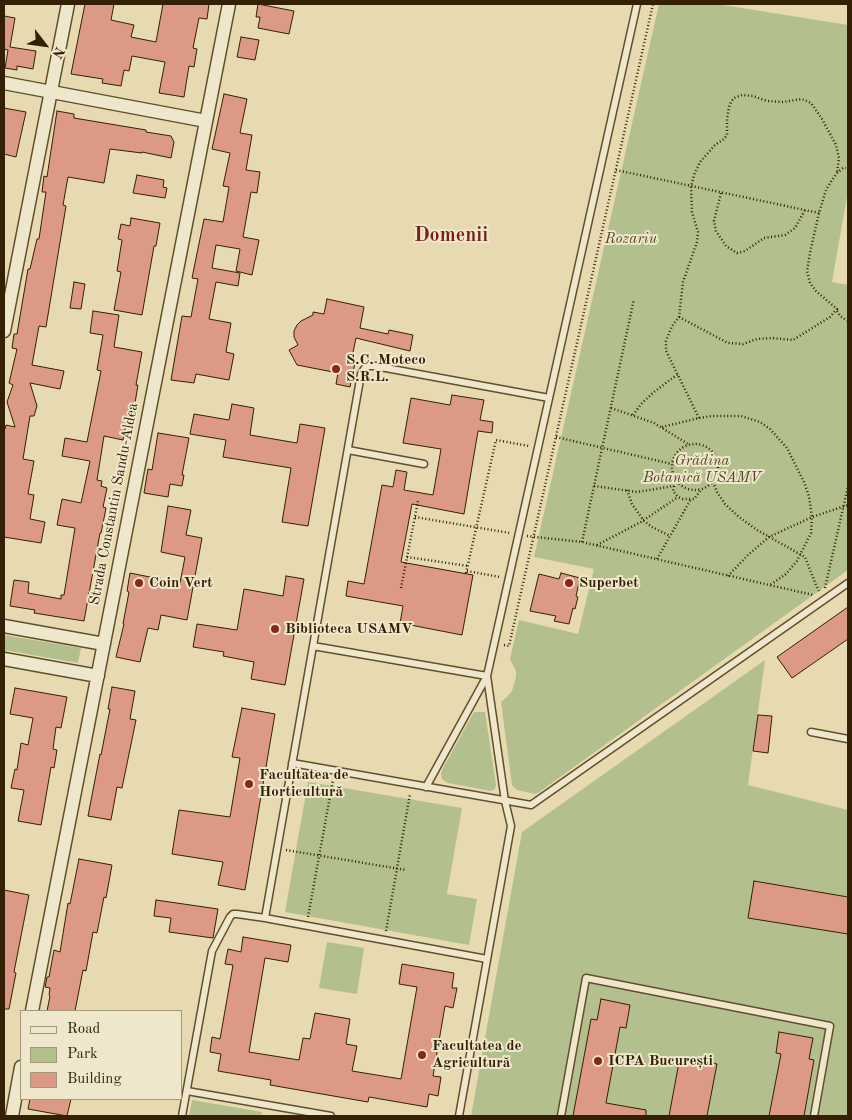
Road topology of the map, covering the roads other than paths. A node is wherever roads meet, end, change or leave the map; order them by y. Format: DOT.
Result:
graph roads {
  1 [pos="68,4"];
  2 [pos="229,4"];
  3 [pos="637,4"];
  4 [pos="4,83"];
  5 [pos="51,92"];
  6 [pos="206,121"];
  7 [pos="4,331"];
  8 [pos="549,398"];
  9 [pos="348,450"];
  10 [pos="424,464"];
  11 [pos="848,584"];
  12 [pos="4,626"];
  13 [pos="104,644"];
  14 [pos="312,646"];
  15 [pos="4,659"];
  16 [pos="98,676"];
  17 [pos="486,676"];
  18 [pos="811,732"];
  19 [pos="848,739"];
  20 [pos="292,763"];
  21 [pos="426,787"];
  22 [pos="506,801"];
  23 [pos="264,918"];
  24 [pos="487,959"];
  25 [pos="32,1010"];
  26 [pos="20,1072"];
  27 [pos="187,1091"];
  28 [pos="12,1116"];
  29 [pos="182,1116"];
  30 [pos="331,1116"];
  31 [pos="459,1116"];
  32 [pos="561,1116"];
  33 [pos="814,1116"];
  1 -- 5 [label="street"];
  2 -- 6 [label="street, Strada Constantin Sandu-Aldea"];
  3 -- 8 [label="lane"];
  4 -- 5 [label="street"];
  5 -- 6 [label="street"];
  5 -- 7 [label="street"];
  6 -- 13 [label="street, Strada Constantin Sandu-Aldea"];
  8 -- 9 [label="lane"];
  8 -- 17 [label="lane"];
  9 -- 10 [label="lane"];
  9 -- 14 [label="lane"];
  11 -- 22 [label="lane"];
  12 -- 13 [label="street"];
  13 -- 16 [label="street, Strada Constantin Sandu-Aldea"];
  14 -- 17 [label="lane"];
  14 -- 20 [label="lane"];
  15 -- 16 [label="street"];
  16 -- 25 [label="street, Strada Constantin Sandu-Aldea"];
  17 -- 21 [label="lane"];
  17 -- 22 [label="lane"];
  18 -- 19 [label="lane"];
  20 -- 21 [label="lane"];
  20 -- 23 [label="lane"];
  21 -- 22 [label="lane"];
  22 -- 24 [label="lane"];
  23 -- 24 [label="lane"];
  23 -- 27 [label="lane"];
  24 -- 31 [label="lane"];
  26 -- 28 [label="street"];
  27 -- 29 [label="lane"];
  27 -- 30 [label="lane"];
  32 -- 33 [label="lane"];
}
